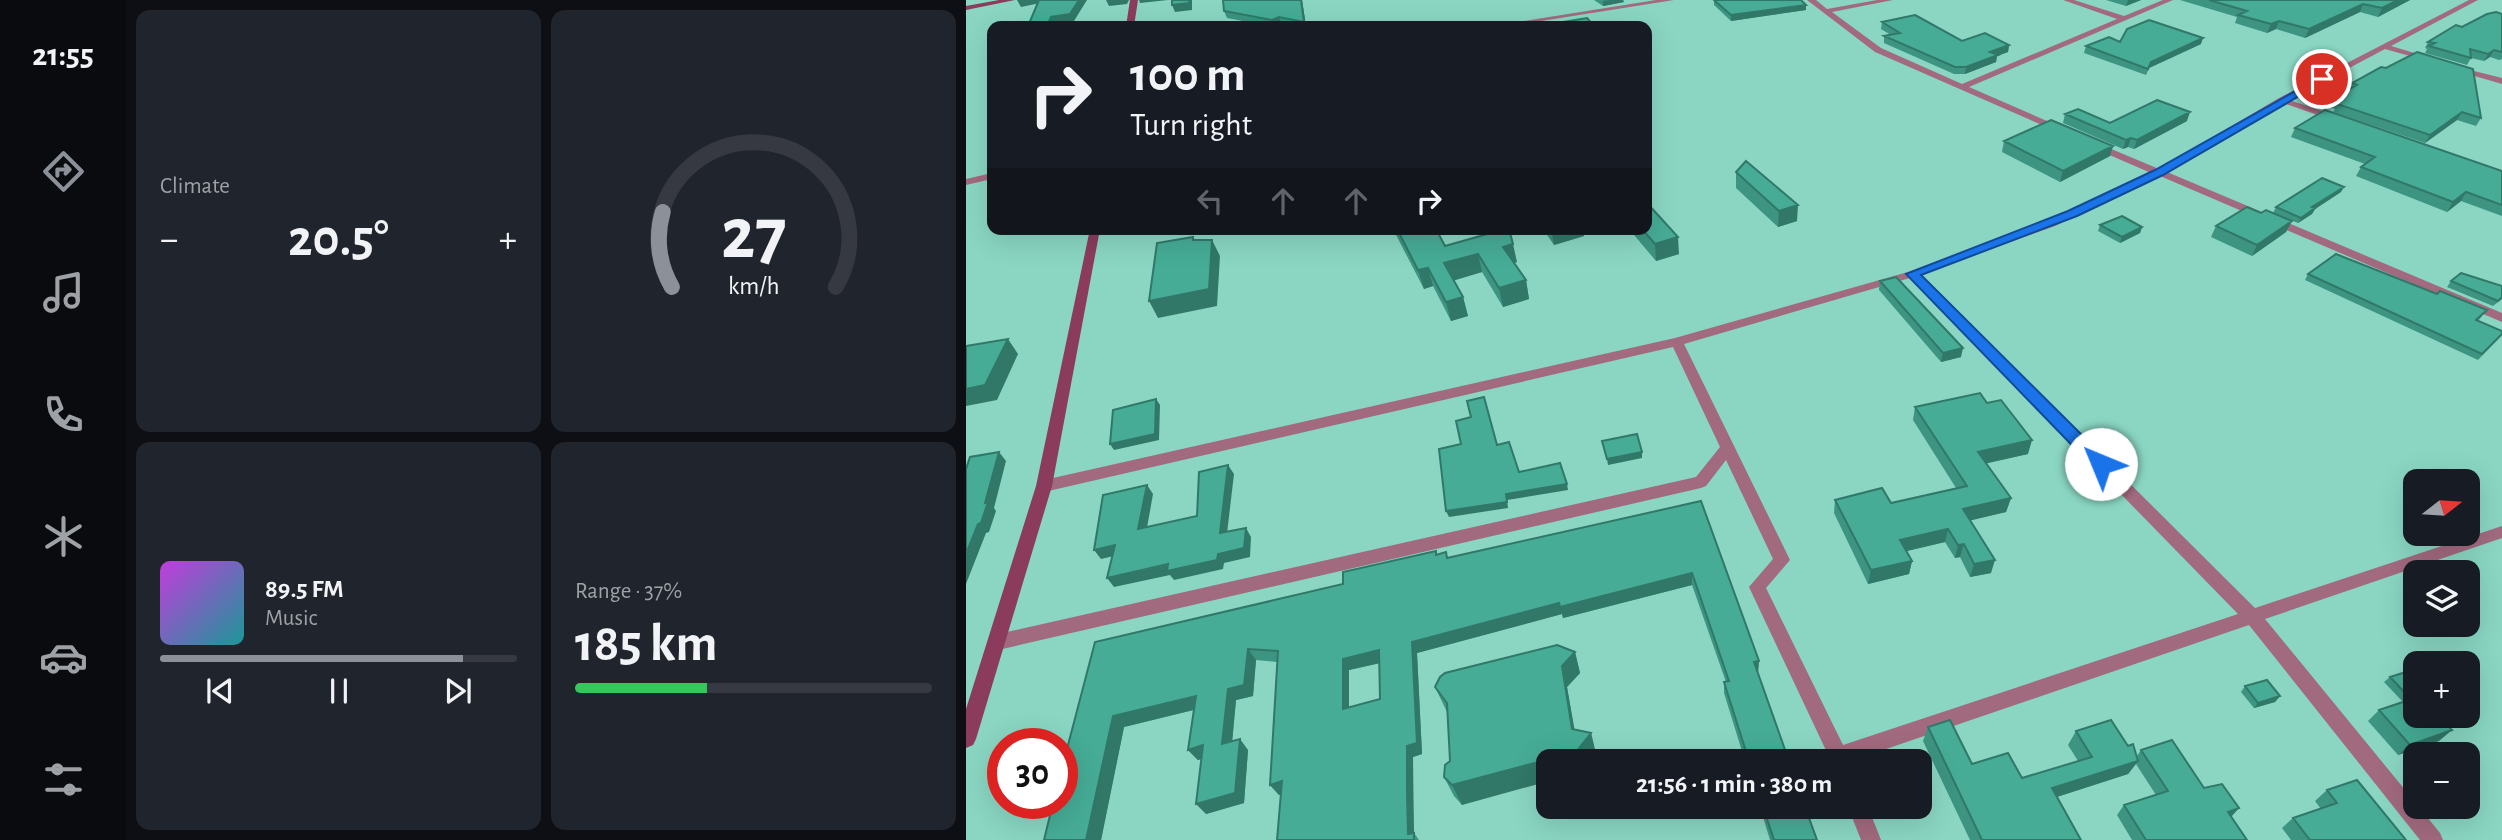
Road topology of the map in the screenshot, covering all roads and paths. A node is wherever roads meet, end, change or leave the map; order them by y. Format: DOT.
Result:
graph roads {
  1 [pos="1011,0"];
  2 [pos="1125,0"];
  3 [pos="1669,0"];
  4 [pos="1811,0"];
  5 [pos="1889,0"];
  6 [pos="2067,0"];
  7 [pos="2169,0"];
  8 [pos="2474,0"];
  9 [pos="1133,4"];
  10 [pos="966,8"];
  11 [pos="1826,11"];
  12 [pos="2122,18"];
  13 [pos="1529,21"];
  14 [pos="2382,46"];
  15 [pos="2435,62"];
  16 [pos="2449,66"];
  17 [pos="2502,81"];
  18 [pos="1961,87"];
  19 [pos="2282,100"];
  20 [pos="2347,122"];
  21 [pos="2072,135"];
  22 [pos="2085,141"];
  23 [pos="2159,173"];
  24 [pos="987,177"];
  25 [pos="966,182"];
  26 [pos="1093,235"];
  27 [pos="1912,274"];
  28 [pos="2502,318"];
  29 [pos="1677,342"];
  30 [pos="1727,449"];
  31 [pos="1044,486"];
  32 [pos="2502,531"];
  33 [pos="2253,617"];
  34 [pos="998,642"];
  35 [pos="966,739"];
  36 [pos="1835,749"];
  37 [pos="1869,749"];
  38 [pos="1863,819"];
  39 [pos="1871,840"];
  40 [pos="2433,840"];
  1 -- 10 [label="main road"];
  2 -- 9 [label="main road"];
  3 -- 13 [label="street"];
  4 -- 11 [label="street"];
  5 -- 11 [label="street"];
  6 -- 12 [label="street"];
  7 -- 12 [label="street"];
  8 -- 14 [label="street"];
  11 -- 18 [label="street"];
  12 -- 18 [label="street"];
  14 -- 15 [label="street"];
  14 -- 19 [label="street"];
  16 -- 17 [label="street"];
  18 -- 21 [label="street"];
  19 -- 20 [label="street"];
  19 -- 23 [label="street"];
  22 -- 23 [label="street"];
  23 -- 27 [label="street"];
  23 -- 28 [label="street"];
  24 -- 25 [label="street"];
  26 -- 31 [label="main road"];
  27 -- 29 [label="street"];
  27 -- 33 [label="street"];
  29 -- 30 [label="street"];
  29 -- 31 [label="street"];
  30 -- 34 [label="street"];
  30 -- 36 [label="street"];
  31 -- 34 [label="main road"];
  32 -- 33 [label="street"];
  33 -- 37 [label="street"];
  33 -- 40 [label="street"];
  34 -- 35 [label="main road"];
  38 -- 39 [label="street"];
}
